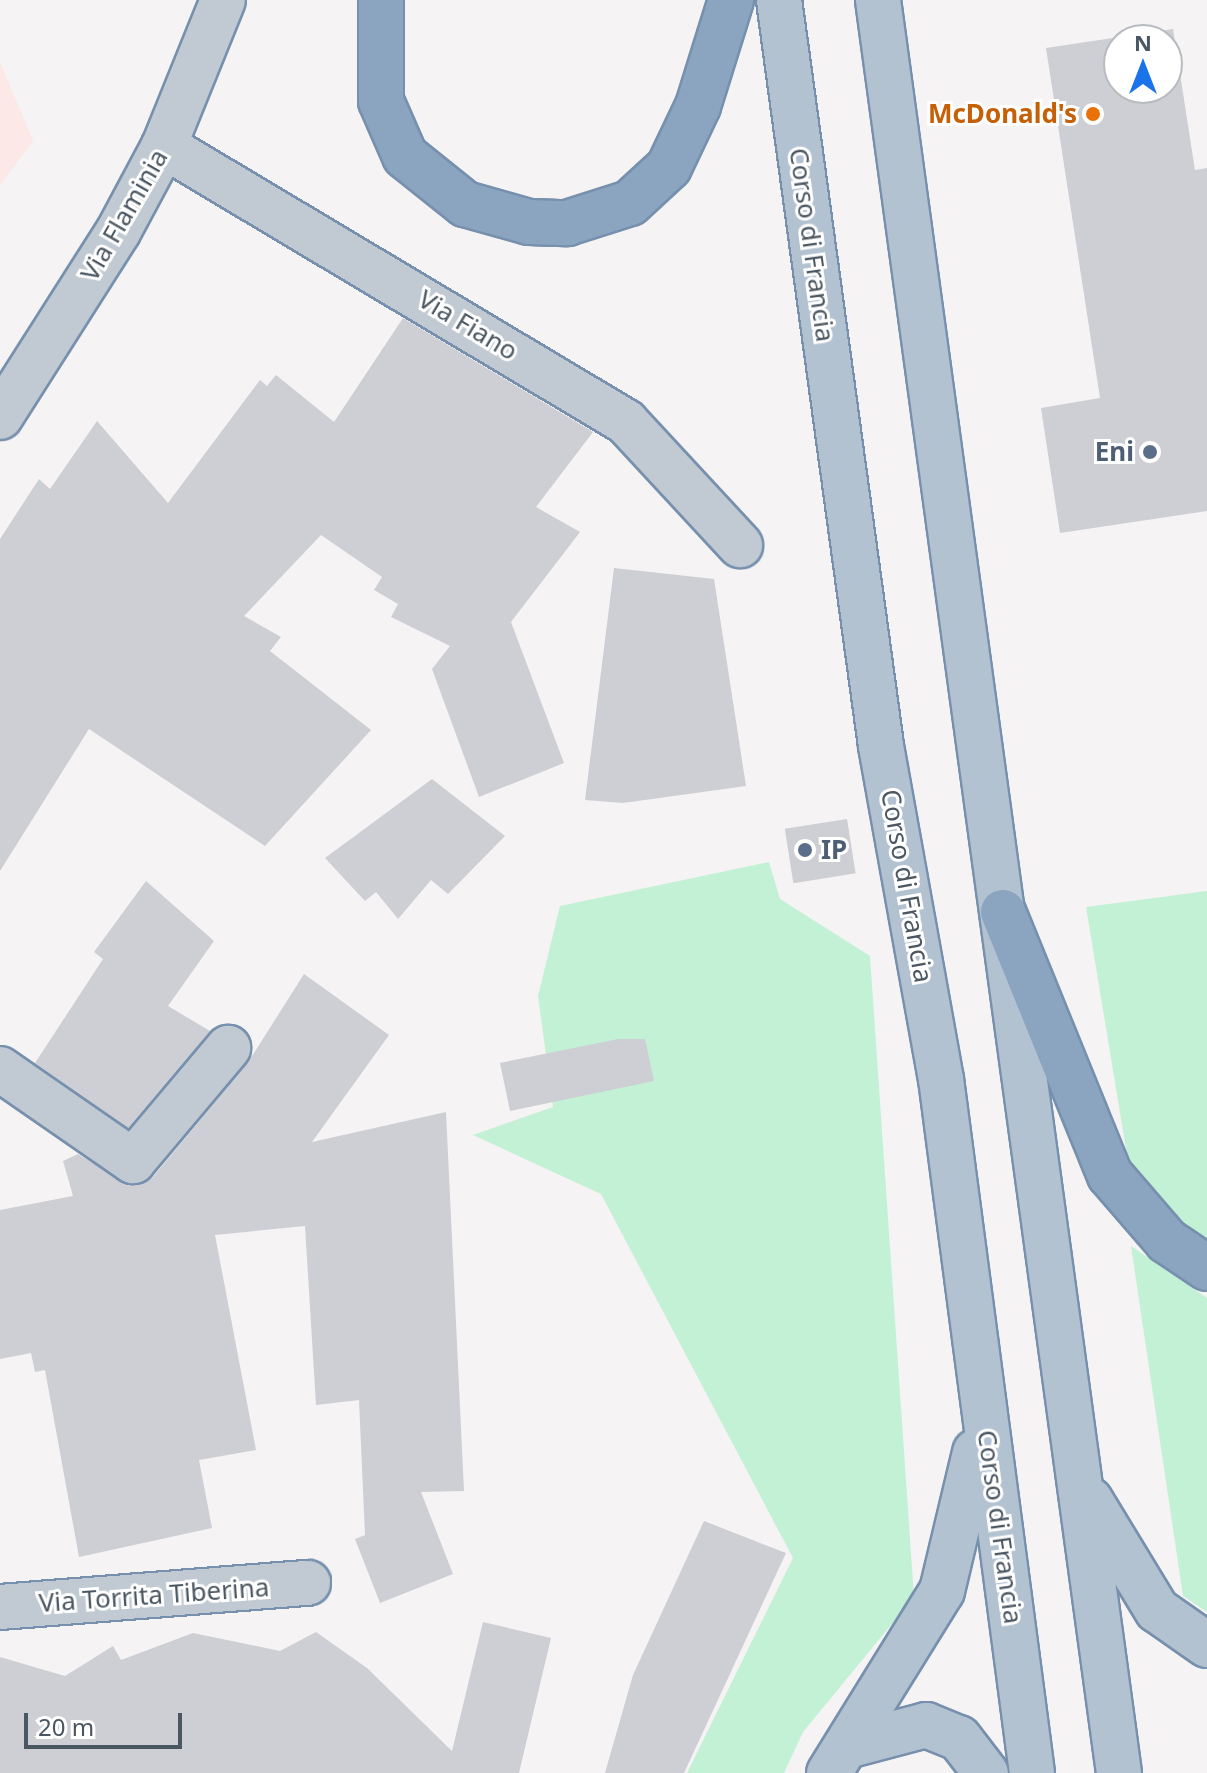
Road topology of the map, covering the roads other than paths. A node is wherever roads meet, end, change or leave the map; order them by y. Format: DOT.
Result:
graph roads {
  1 [pos="223,0"];
  2 [pos="381,0"];
  3 [pos="731,0"];
  4 [pos="779,0"];
  5 [pos="878,0"];
  6 [pos="164,146"];
  7 [pos="0,417"];
  8 [pos="740,545"];
  9 [pos="1003,912"];
  10 [pos="228,1048"];
  11 [pos="0,1069"];
  12 [pos="1207,1268"];
  13 [pos="979,1374"];
  14 [pos="1080,1484"];
  15 [pos="308,1583"];
  16 [pos="0,1607"];
  17 [pos="1207,1645"];
  18 [pos="838,1759"];
  19 [pos="986,1773"];
  20 [pos="1032,1773"];
  21 [pos="1119,1773"];
  1 -- 6 [label="street, Via Flaminia"];
  2 -- 3 [label="highway"];
  4 -- 13 [label="main road, Corso di Francia"];
  5 -- 9 [label="main road"];
  6 -- 7 [label="street, Via Flaminia"];
  6 -- 8 [label="street, Via Fiano"];
  9 -- 12 [label="highway"];
  9 -- 14 [label="main road"];
  10 -- 11 [label="street"];
  13 -- 18 [label="main road"];
  13 -- 20 [label="main road, Corso di Francia"];
  14 -- 17 [label="main road"];
  14 -- 21 [label="main road"];
  15 -- 16 [label="street, Via Torrita Tiberina"];
  18 -- 19 [label="main road"];
}
